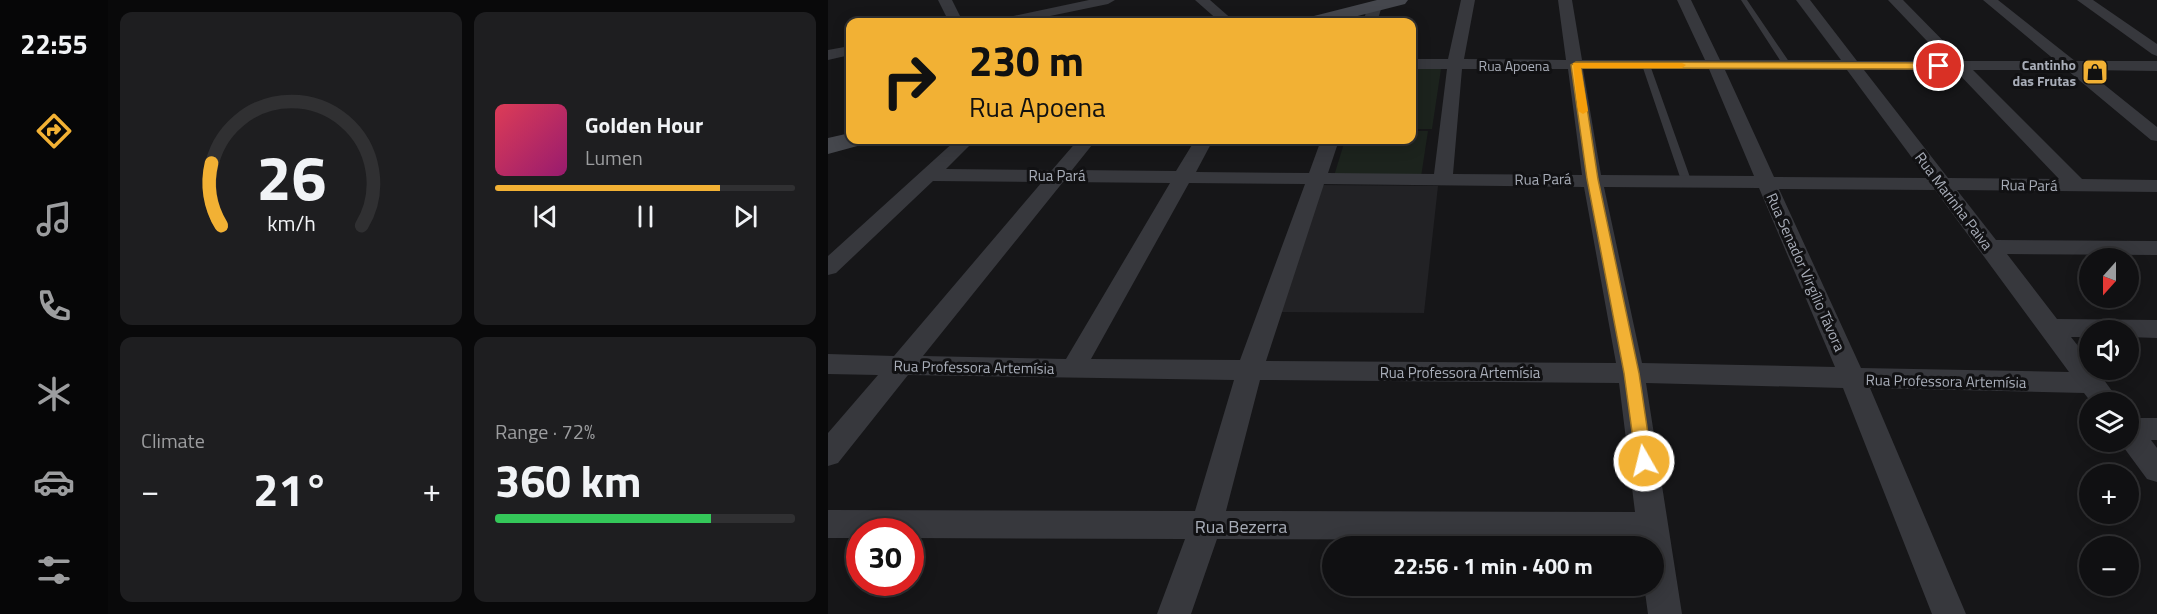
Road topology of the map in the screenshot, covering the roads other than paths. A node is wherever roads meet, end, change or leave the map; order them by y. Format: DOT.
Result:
graph roads {
  1 [pos="945,0"];
  2 [pos="1108,0"];
  3 [pos="1202,0"];
  4 [pos="1400,0"];
  5 [pos="1468,0"];
  6 [pos="1565,0"];
  7 [pos="1684,0"];
  8 [pos="1744,0"];
  9 [pos="1803,0"];
  10 [pos="1895,0"];
  11 [pos="1990,0"];
  12 [pos="2084,0"];
  13 [pos="1071,4"];
  14 [pos="1373,14"];
  15 [pos="954,18"];
  16 [pos="1019,18"];
  17 [pos="1223,18"];
  18 [pos="1343,18"];
  19 [pos="2157,51"];
  20 [pos="846,52"];
  21 [pos="828,55"];
  22 [pos="846,57"];
  23 [pos="828,61"];
  24 [pos="1416,64"];
  25 [pos="1455,64"];
  26 [pos="1576,65"];
  27 [pos="1646,65"];
  28 [pos="1715,65"];
  29 [pos="1788,66"];
  30 [pos="1853,66"];
  31 [pos="1961,66"];
  32 [pos="2069,66"];
  33 [pos="2157,66"];
  34 [pos="2157,136"];
  35 [pos="962,144"];
  36 [pos="1084,144"];
  37 [pos="1202,144"];
  38 [pos="1329,144"];
  39 [pos="928,175"];
  40 [pos="1058,175"];
  41 [pos="1182,176"];
  42 [pos="1592,179"];
  43 [pos="1316,180"];
  44 [pos="1443,180"];
  45 [pos="1686,180"];
  46 [pos="1766,182"];
  47 [pos="1941,184"];
  48 [pos="2077,186"];
  49 [pos="2157,186"];
  50 [pos="1988,247"];
  51 [pos="2157,248"];
  52 [pos="833,259"];
  53 [pos="2049,327"];
  54 [pos="2157,329"];
  55 [pos="828,364"];
  56 [pos="898,366"];
  57 [pos="1073,369"];
  58 [pos="1250,370"];
  59 [pos="1631,373"];
  60 [pos="1853,379"];
  61 [pos="2099,392"];
  62 [pos="2157,429"];
  63 [pos="2139,430"];
  64 [pos="2139,446"];
  65 [pos="828,454"];
  66 [pos="2157,470"];
  67 [pos="828,524"];
  68 [pos="1206,526"];
  69 [pos="1653,526"];
  70 [pos="1174,614"];
  71 [pos="1665,614"];
  72 [pos="1949,614"];
  1 -- 15 [label="street"];
  2 -- 13 [label="street"];
  3 -- 17 [label="street"];
  4 -- 14 [label="main road"];
  5 -- 25 [label="street"];
  6 -- 26 [label="street"];
  7 -- 28 [label="street, Rua Senador Virgílio Távora"];
  8 -- 29 [label="lane"];
  9 -- 30 [label="street, Rua Marinha Paiva"];
  10 -- 31 [label="street"];
  11 -- 32 [label="street"];
  12 -- 19 [label="street"];
  13 -- 16 [label="street"];
  14 -- 18 [label="main road"];
  20 -- 21 [label="street"];
  22 -- 23 [label="street"];
  24 -- 25 [label="street, Rua Apoena"];
  25 -- 26 [label="street, Rua Apoena"];
  25 -- 44 [label="street"];
  26 -- 27 [label="street, Rua Apoena"];
  26 -- 42 [label="street"];
  27 -- 28 [label="street, Rua Apoena"];
  27 -- 45 [label="lane"];
  28 -- 29 [label="street, Rua Apoena"];
  28 -- 46 [label="street, Rua Senador Virgílio Távora"];
  29 -- 30 [label="street, Rua Apoena"];
  30 -- 31 [label="street, Rua Apoena"];
  30 -- 47 [label="street, Rua Marinha Paiva"];
  31 -- 32 [label="street, Rua Apoena"];
  31 -- 48 [label="street"];
  32 -- 33 [label="street, Rua Apoena"];
  32 -- 34 [label="street"];
  35 -- 39 [label="street"];
  36 -- 40 [label="street"];
  37 -- 41 [label="street"];
  38 -- 43 [label="street"];
  39 -- 40 [label="street, Rua Pará"];
  39 -- 52 [label="street"];
  40 -- 41 [label="street, Rua Pará"];
  40 -- 56 [label="street"];
  41 -- 43 [label="street, Rua Pará"];
  41 -- 57 [label="street"];
  42 -- 44 [label="street, Rua Pará"];
  42 -- 45 [label="street, Rua Pará"];
  42 -- 59 [label="street"];
  43 -- 44 [label="street, Rua Pará"];
  43 -- 58 [label="street"];
  45 -- 46 [label="street, Rua Pará"];
  46 -- 47 [label="street, Rua Pará"];
  46 -- 60 [label="street, Rua Senador Virgílio Távora"];
  47 -- 48 [label="street, Rua Pará"];
  47 -- 50 [label="street, Rua Marinha Paiva"];
  48 -- 49 [label="street, Rua Pará"];
  50 -- 51 [label="street"];
  50 -- 53 [label="street, Rua Marinha Paiva"];
  53 -- 54 [label="street"];
  53 -- 61 [label="street, Rua Marinha Paiva"];
  55 -- 56 [label="street, Rua Professora Artemísia"];
  56 -- 57 [label="street, Rua Professora Artemísia"];
  56 -- 65 [label="street"];
  57 -- 58 [label="street, Rua Professora Artemísia"];
  58 -- 59 [label="street, Rua Professora Artemísia"];
  58 -- 68 [label="street"];
  59 -- 60 [label="street, Rua Professora Artemísia"];
  59 -- 69 [label="street"];
  60 -- 61 [label="street, Rua Professora Artemísia"];
  60 -- 72 [label="street, Rua Senador Virgílio Távora"];
  62 -- 63 [label="street"];
  64 -- 66 [label="street"];
  67 -- 68 [label="street, Rua Bezerra"];
  68 -- 69 [label="street, Rua Bezerra"];
  68 -- 70 [label="street"];
  69 -- 71 [label="street"];
}
